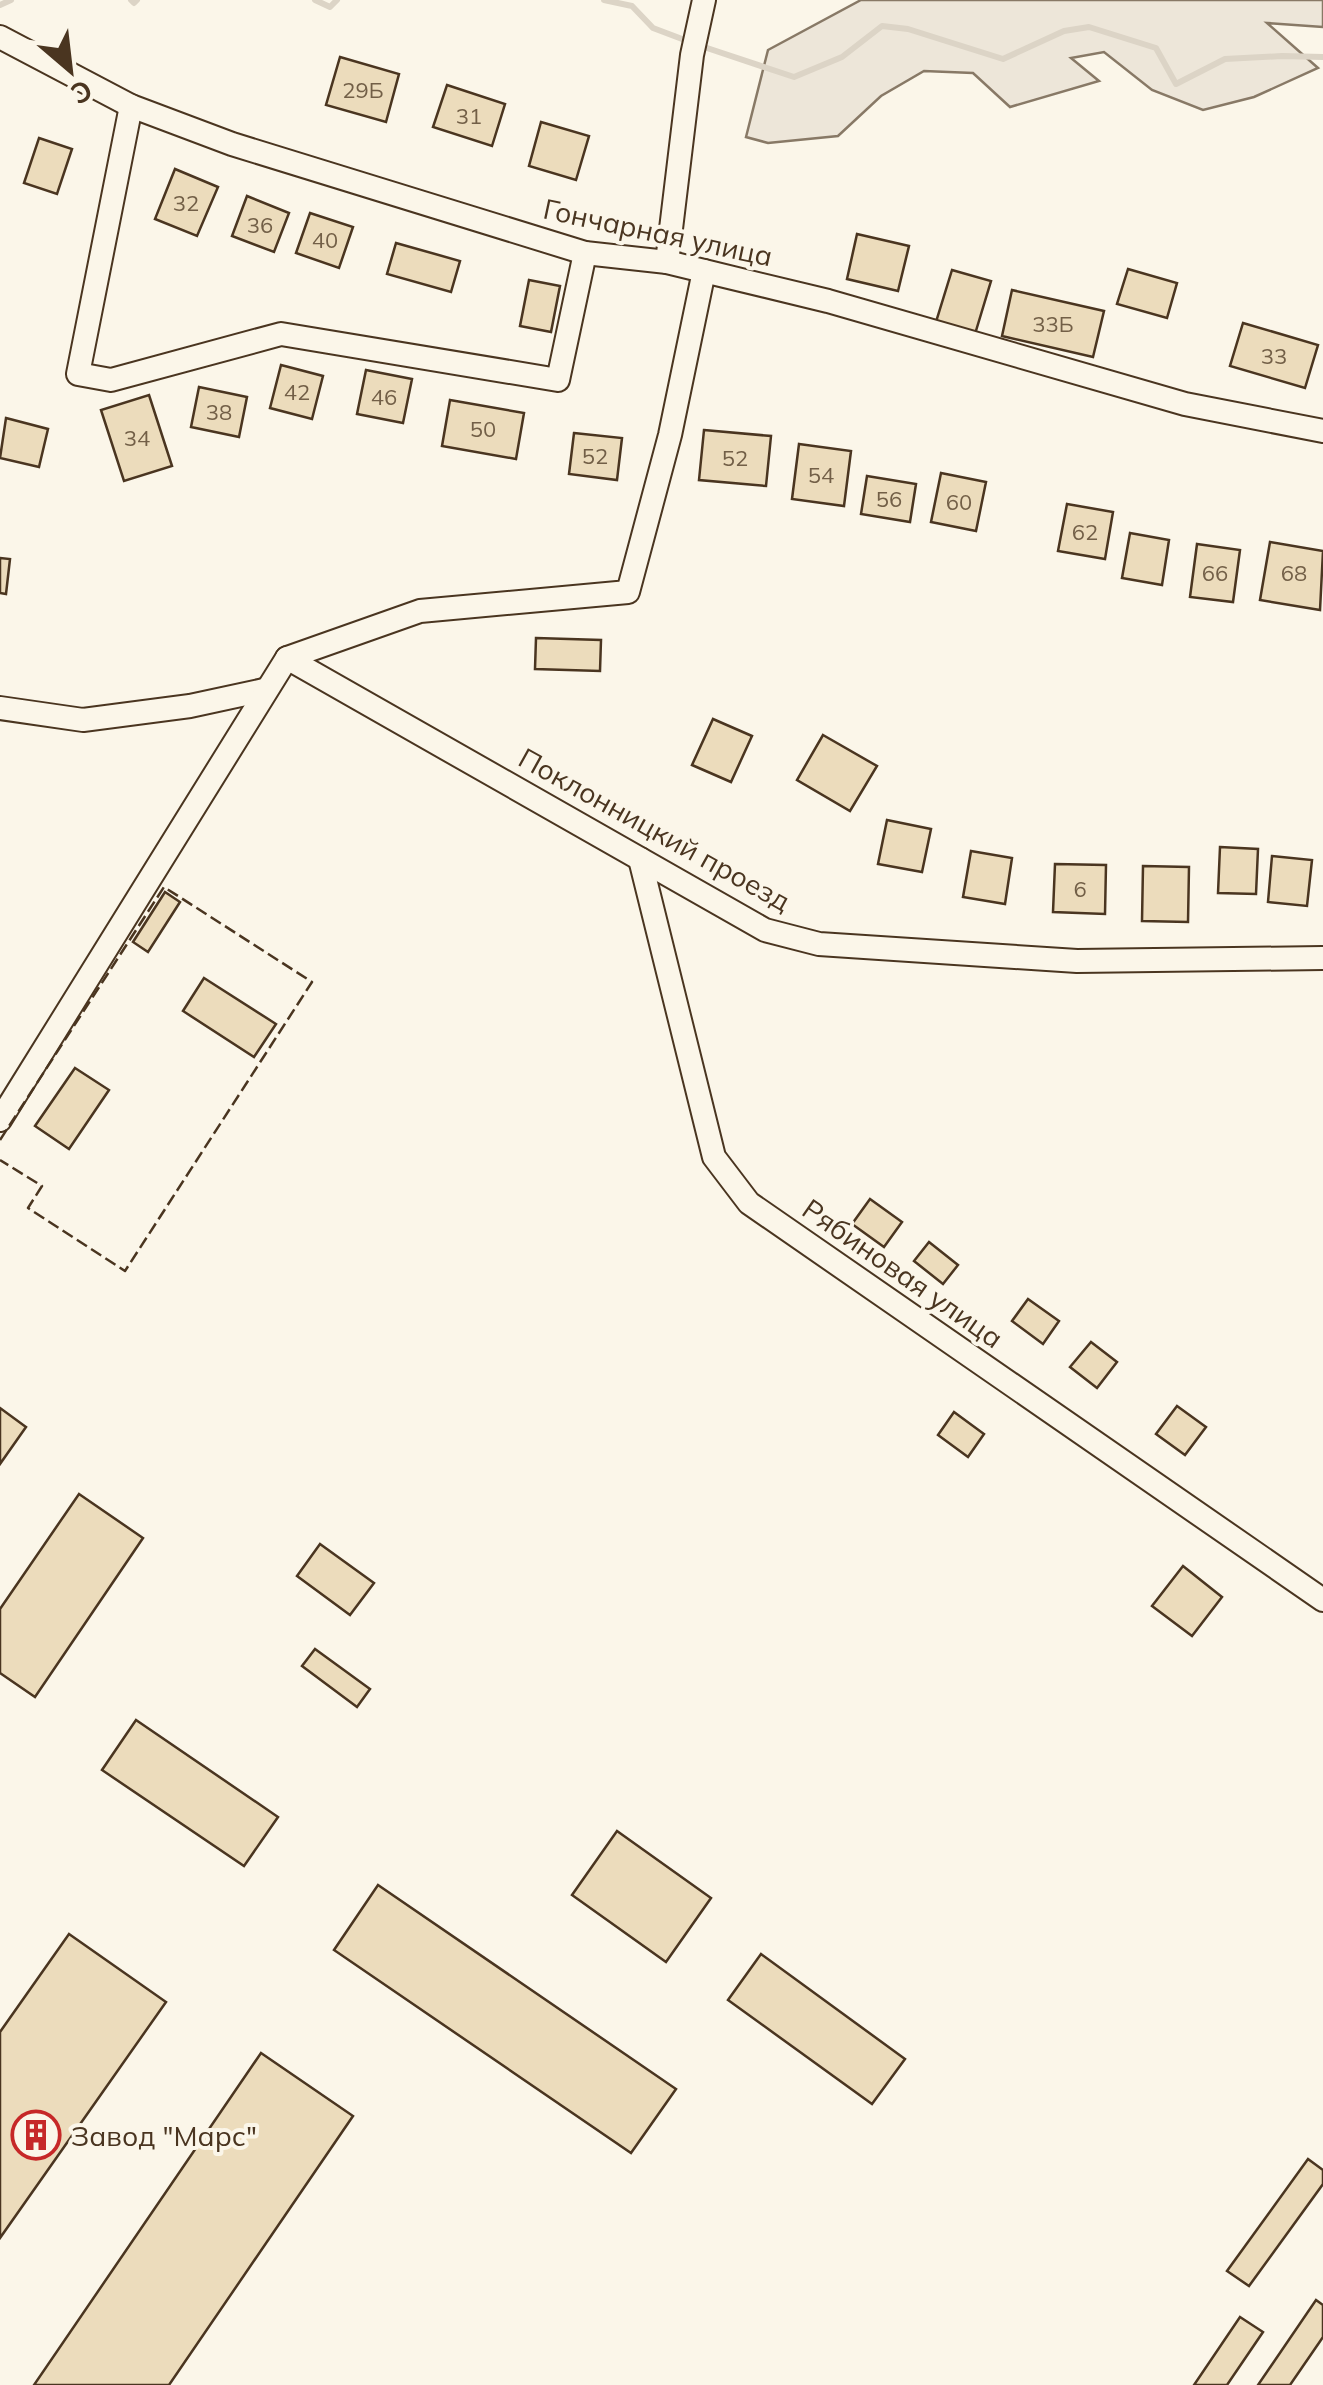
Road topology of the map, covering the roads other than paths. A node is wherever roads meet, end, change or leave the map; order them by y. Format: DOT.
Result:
graph roads {
  1 [pos="704,0"];
  2 [pos="0,37"];
  3 [pos="131,106"];
  4 [pos="585,253"];
  5 [pos="667,262"];
  6 [pos="704,271"];
  7 [pos="1323,431"];
  8 [pos="287,658"];
  9 [pos="264,690"];
  10 [pos="0,708"];
  11 [pos="640,859"];
  12 [pos="1323,958"];
  13 [pos="0,1120"];
  14 [pos="1323,1600"];
  1 -- 5 [label="street"];
  2 -- 3 [label="street, Гончарная улица"];
  3 -- 4 [label="street, Гончарная улица"];
  3 -- 4 [label="street"];
  4 -- 5 [label="street, Гончарная улица"];
  5 -- 6 [label="street, Гончарная улица"];
  6 -- 7 [label="street, Гончарная улица"];
  6 -- 8 [label="street"];
  8 -- 9 [label="street"];
  8 -- 11 [label="street, Поклонницкий проезд"];
  9 -- 10 [label="street"];
  9 -- 13 [label="street"];
  11 -- 12 [label="street, Поклонницкий проезд"];
  11 -- 14 [label="street, Рябиновая улица"];
}
